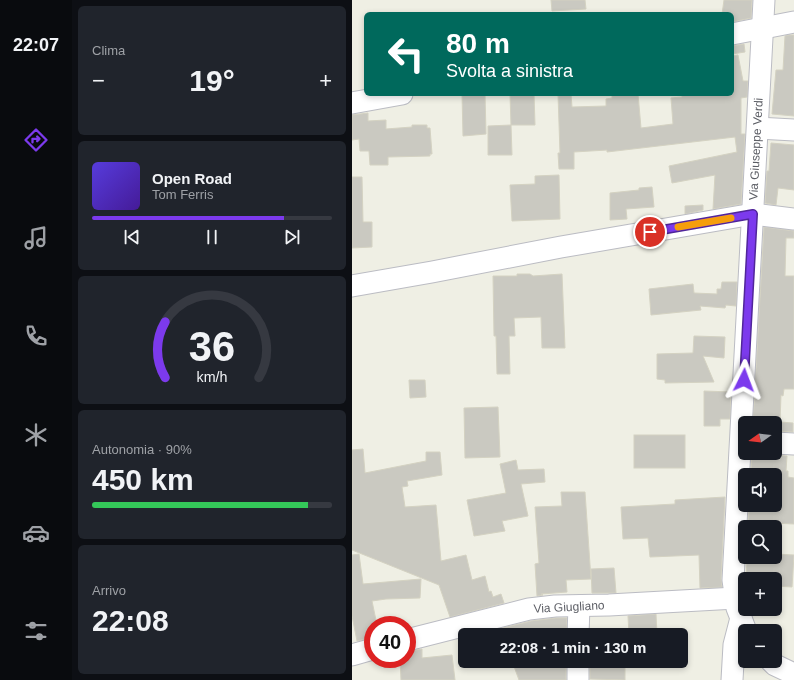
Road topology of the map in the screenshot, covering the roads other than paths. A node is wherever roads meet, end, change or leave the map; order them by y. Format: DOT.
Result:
graph roads {
  1 [pos="764,0"];
  2 [pos="794,22"];
  3 [pos="762,28"];
  4 [pos="734,34"];
  5 [pos="391,96"];
  6 [pos="352,103"];
  7 [pos="758,128"];
  8 [pos="794,130"];
  9 [pos="753,214"];
  10 [pos="794,219"];
  11 [pos="352,286"];
  12 [pos="744,416"];
  13 [pos="782,443"];
  14 [pos="794,444"];
  15 [pos="741,460"];
  16 [pos="736,598"];
  17 [pos="578,606"];
  18 [pos="744,624"];
  19 [pos="578,628"];
  20 [pos="738,637"];
  21 [pos="416,638"];
  22 [pos="364,652"];
  23 [pos="352,655"];
  24 [pos="578,668"];
  25 [pos="781,668"];
  26 [pos="794,674"];
  27 [pos="578,680"];
  28 [pos="732,680"];
  1 -- 3 [label="street, Via Giuseppe Verdi"];
  2 -- 3 [label="street"];
  3 -- 4 [label="street"];
  3 -- 7 [label="street, Via Giuseppe Verdi"];
  5 -- 6 [label="street"];
  7 -- 8 [label="street"];
  7 -- 9 [label="street, Via Giuseppe Verdi"];
  9 -- 10 [label="street"];
  9 -- 11 [label="street"];
  9 -- 12 [label="street, Via Giuseppe Verdi"];
  13 -- 14 [label="street"];
  15 -- 16 [label="street, Via Giuseppe Verdi"];
  16 -- 17 [label="street, Via Giugliano"];
  16 -- 18 [label="street, Via Giuseppe Verdi"];
  17 -- 19 [label="street"];
  17 -- 21 [label="street, Via Giugliano"];
  20 -- 28 [label="street"];
  22 -- 23 [label="street"];
  24 -- 27 [label="street"];
  25 -- 26 [label="street"];
}
